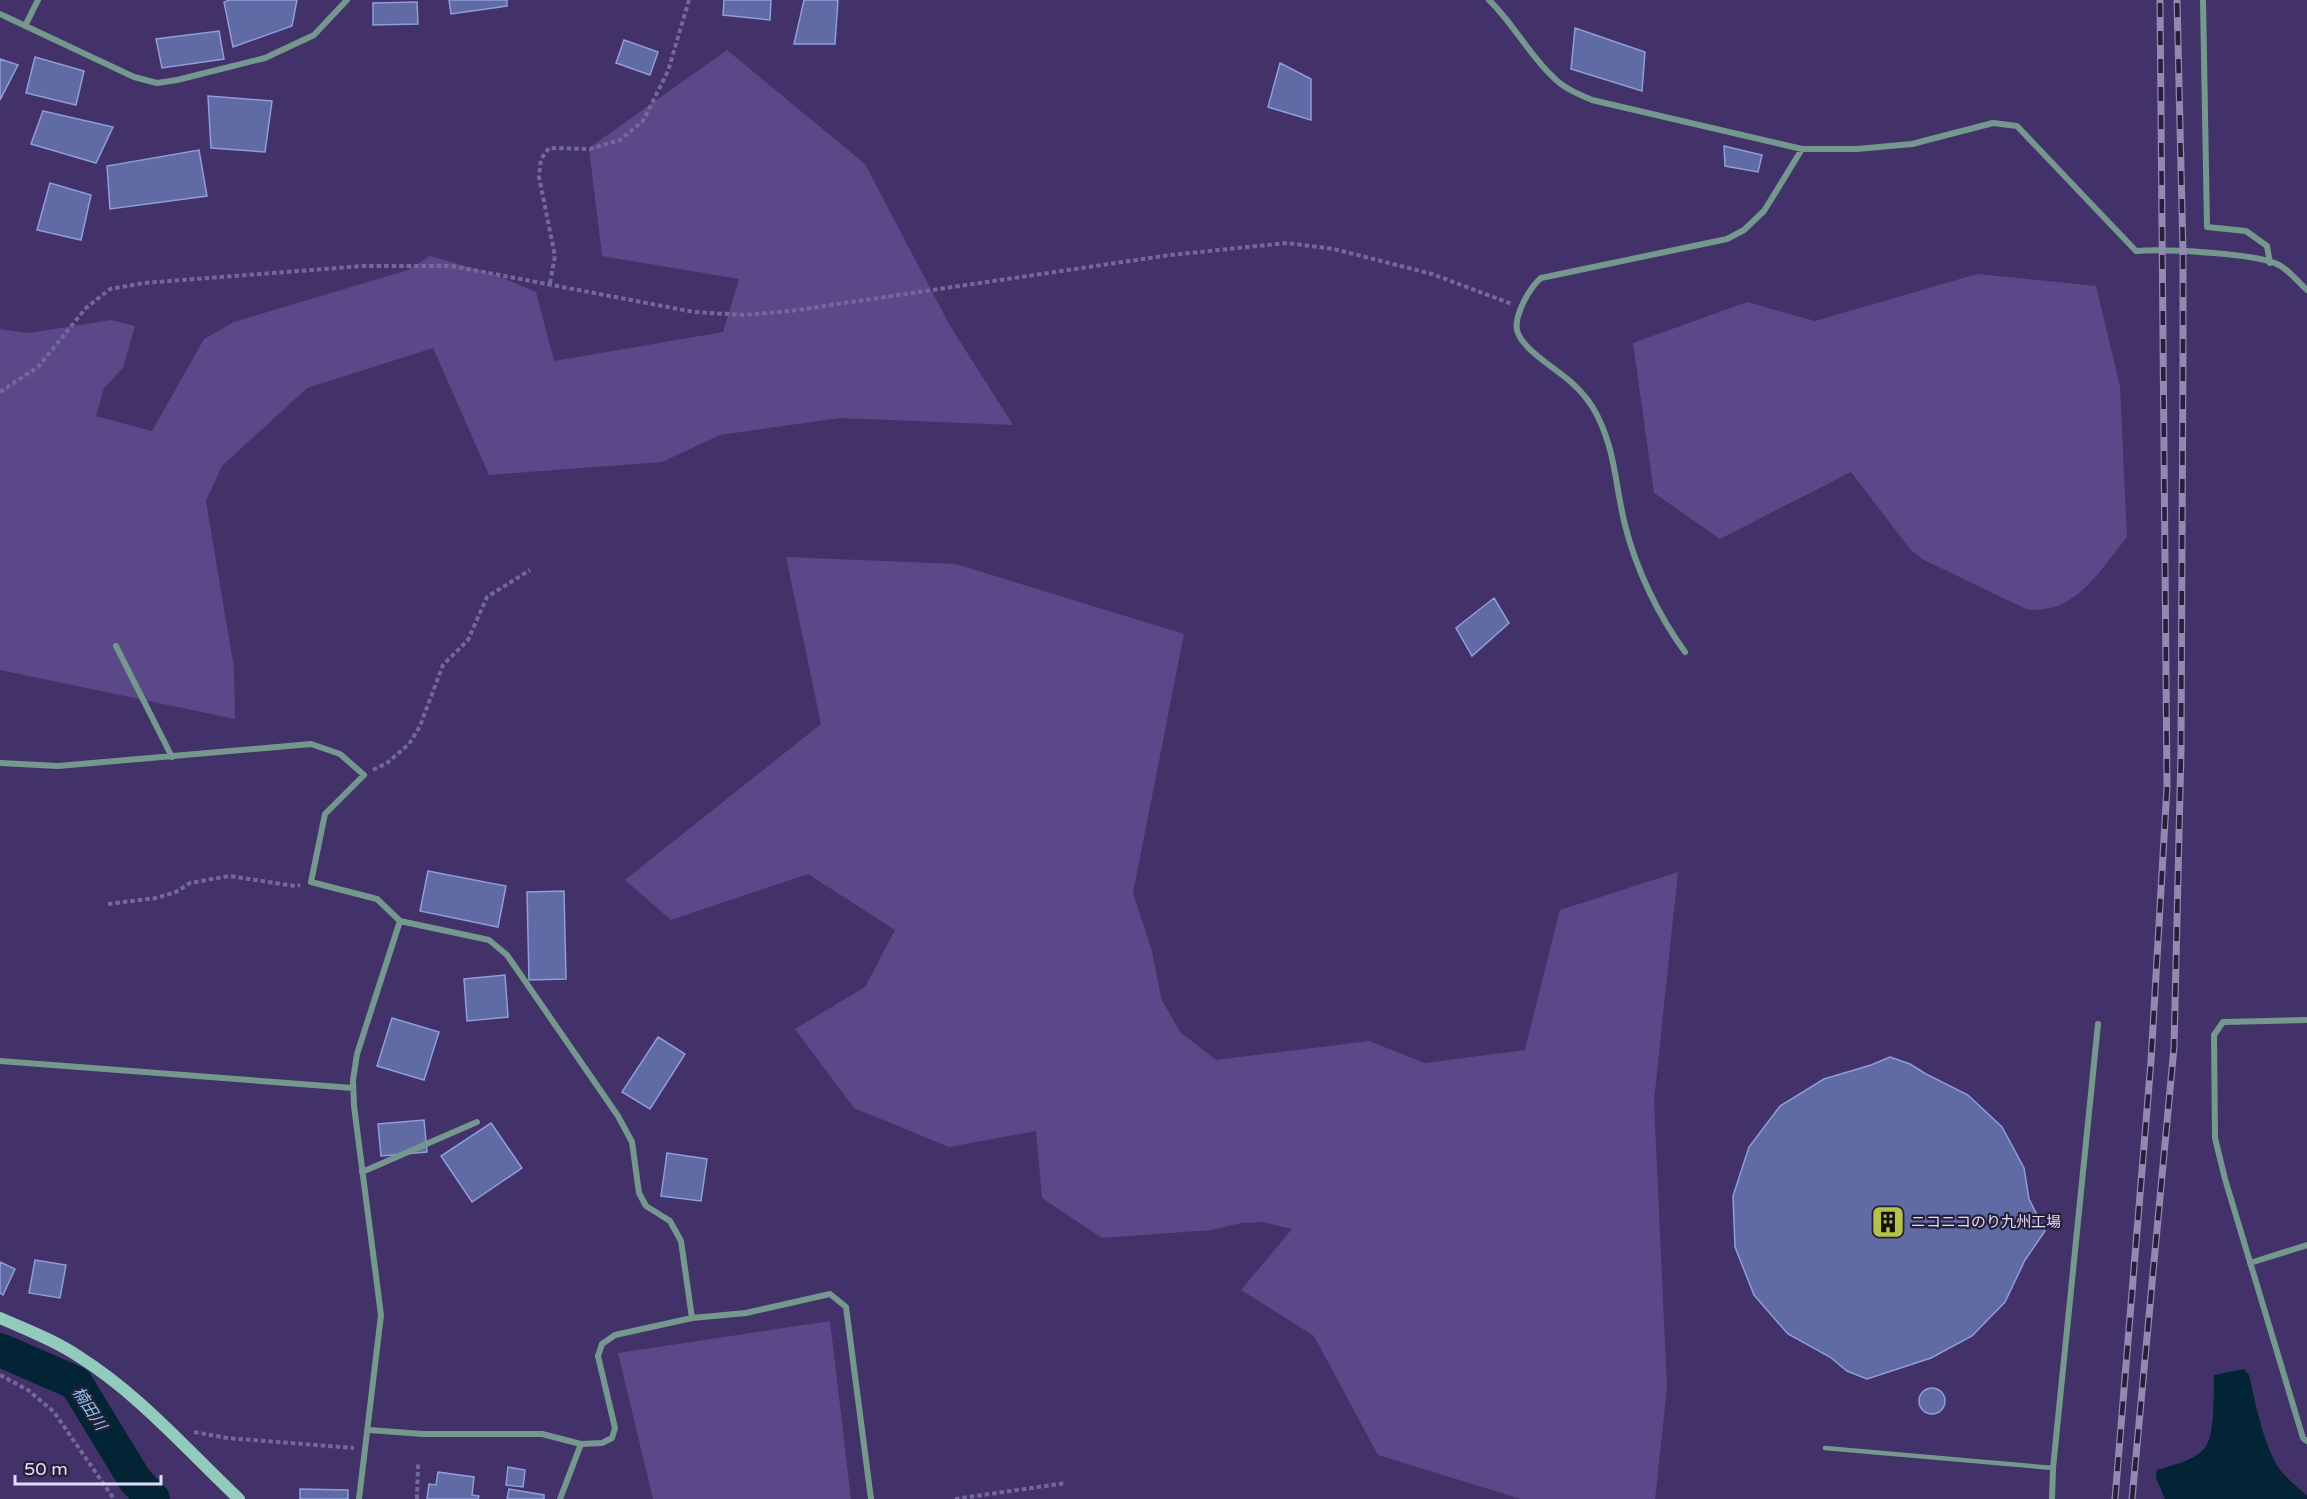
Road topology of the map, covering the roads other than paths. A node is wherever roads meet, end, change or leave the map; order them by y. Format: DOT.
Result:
graph roads {
  1 [pos="38,0"];
  2 [pos="347,0"];
  3 [pos="1489,0"];
  4 [pos="2203,0"];
  5 [pos="0,14"];
  6 [pos="25,26"];
  7 [pos="1802,149"];
  8 [pos="2270,263"];
  9 [pos="2307,290"];
  10 [pos="116,646"];
  11 [pos="1685,652"];
  12 [pos="172,757"];
  13 [pos="0,764"];
  14 [pos="400,921"];
  15 [pos="2307,1020"];
  16 [pos="2098,1024"];
  17 [pos="0,1061"];
  18 [pos="353,1088"];
  19 [pos="477,1122"];
  20 [pos="362,1172"];
  21 [pos="2307,1245"];
  22 [pos="2250,1263"];
  23 [pos="0,1318"];
  24 [pos="692,1318"];
  25 [pos="369,1431"];
  26 [pos="2307,1441"];
  27 [pos="582,1443"];
  28 [pos="1825,1448"];
  29 [pos="2053,1468"];
  30 [pos="238,1499"];
  31 [pos="359,1499"];
  32 [pos="560,1499"];
  33 [pos="871,1499"];
  34 [pos="2052,1499"];
  1 -- 6 [label="street"];
  2 -- 6 [label="street"];
  3 -- 7 [label="street"];
  4 -- 8 [label="street"];
  5 -- 6 [label="street"];
  7 -- 8 [label="street"];
  7 -- 11 [label="street"];
  8 -- 9 [label="street"];
  10 -- 12 [label="street"];
  12 -- 13 [label="street"];
  12 -- 14 [label="street"];
  14 -- 18 [label="street"];
  14 -- 24 [label="street"];
  15 -- 22 [label="street"];
  16 -- 29 [label="street"];
  17 -- 18 [label="street"];
  18 -- 20 [label="street"];
  19 -- 20 [label="street"];
  20 -- 25 [label="street"];
  21 -- 22 [label="street"];
  22 -- 26 [label="street"];
  23 -- 30 [label="street"];
  24 -- 27 [label="street"];
  24 -- 33 [label="street"];
  25 -- 27 [label="street"];
  25 -- 31 [label="street"];
  27 -- 32 [label="street"];
  28 -- 29 [label="lane"];
  29 -- 34 [label="street"];
}
